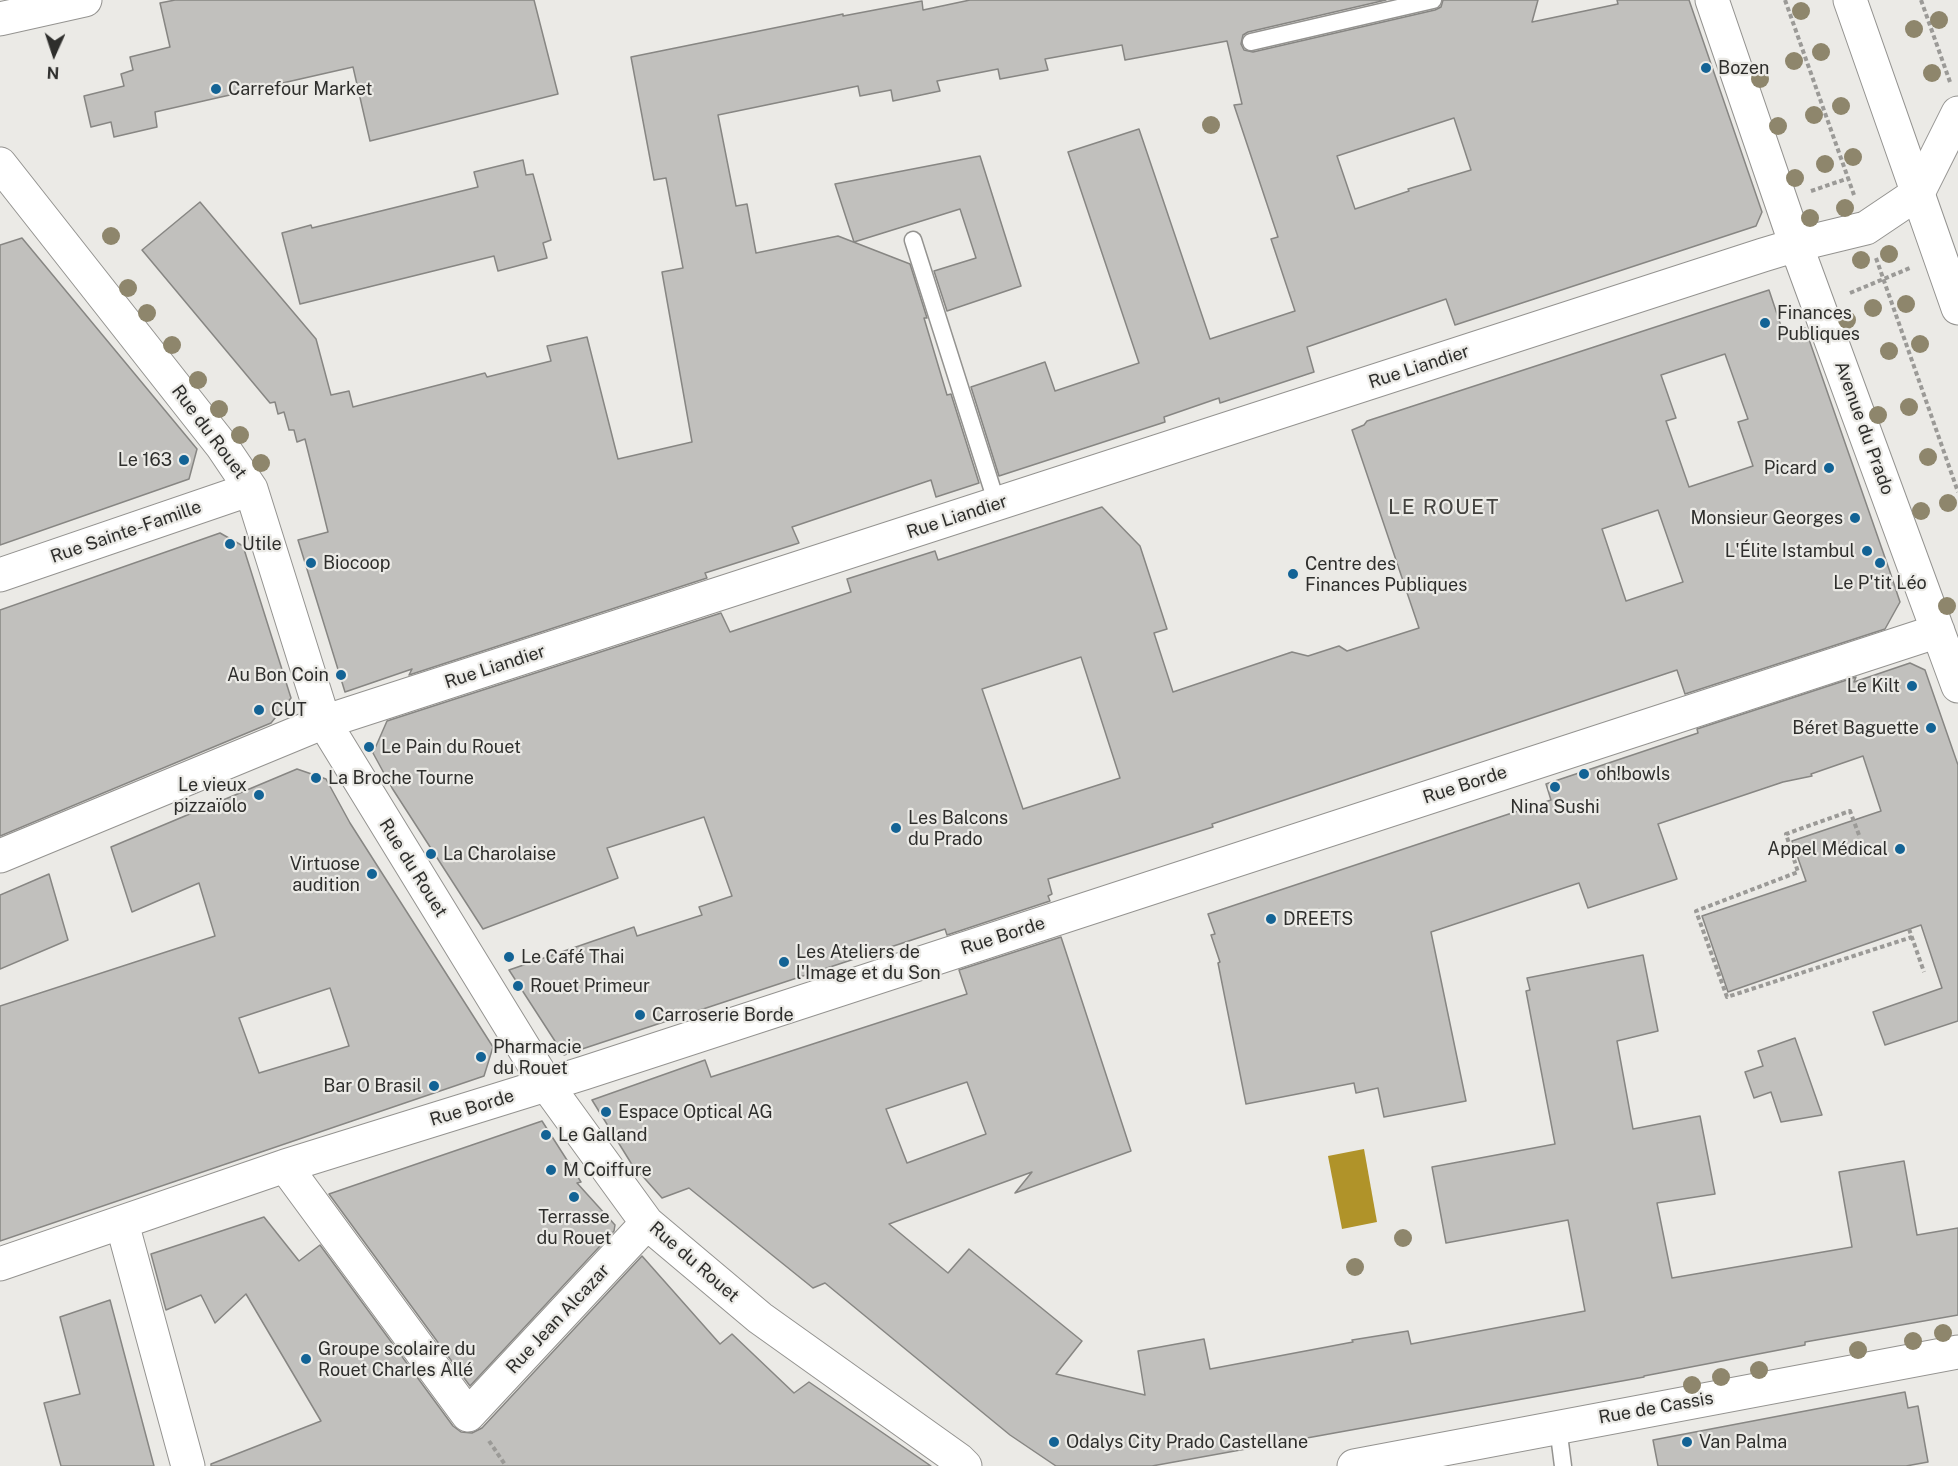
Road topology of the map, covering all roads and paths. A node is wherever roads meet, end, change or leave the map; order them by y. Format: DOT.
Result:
graph roads {
  1 [pos="85,0"];
  2 [pos="1433,0"];
  3 [pos="1712,0"];
  4 [pos="1850,0"];
  5 [pos="1922,0"];
  6 [pos="0,19"];
  7 [pos="1251,42"];
  8 [pos="1954,99"];
  9 [pos="0,164"];
  10 [pos="1918,193"];
  11 [pos="14,203"];
  12 [pos="913,240"];
  13 [pos="1797,245"];
  14 [pos="1940,256"];
  15 [pos="1819,305"];
  16 [pos="1958,308"];
  17 [pos="251,489"];
  18 [pos="997,504"];
  19 [pos="0,575"];
  20 [pos="1938,631"];
  21 [pos="1958,686"];
  22 [pos="324,722"];
  23 [pos="1859,835"];
  24 [pos="0,856"];
  25 [pos="1909,929"];
  26 [pos="1912,937"];
  27 [pos="1924,972"];
  28 [pos="546,1084"];
  29 [pos="285,1166"];
  30 [pos="122,1223"];
  31 [pos="647,1223"];
  32 [pos="0,1264"];
  33 [pos="1958,1352"];
  34 [pos="1558,1427"];
  35 [pos="188,1466"];
  36 [pos="965,1466"];
  37 [pos="1354,1466"];
  38 [pos="1563,1466"];
  1 -- 6 [label="street"];
  2 -- 7 [label="lane"];
  3 -- 13 [label="street, Avenue du Prado"];
  4 -- 10 [label="street"];
  5 -- 8 [label="path"];
  8 -- 10 [label="street"];
  9 -- 11 [label="street, Rue du Rouet"];
  10 -- 13 [label="street, Rue Liandier"];
  10 -- 14 [label="street"];
  11 -- 17 [label="street, Rue du Rouet"];
  12 -- 18 [label="lane"];
  13 -- 15 [label="street, Avenue du Prado"];
  13 -- 18 [label="street, Rue Liandier"];
  14 -- 15 [label="path"];
  14 -- 16 [label="street"];
  15 -- 20 [label="street, Avenue du Prado"];
  17 -- 19 [label="street, Rue Sainte-Famille"];
  17 -- 22 [label="street, Rue du Rouet"];
  18 -- 22 [label="street, Rue Liandier"];
  20 -- 21 [label="street, Avenue du Prado"];
  20 -- 28 [label="street, Rue Borde"];
  22 -- 24 [label="street, Rue Liandier"];
  22 -- 28 [label="street, Rue du Rouet"];
  23 -- 26 [label="path"];
  25 -- 26 [label="path"];
  26 -- 27 [label="path"];
  28 -- 29 [label="street, Rue Borde"];
  28 -- 31 [label="street, Rue du Rouet"];
  29 -- 30 [label="street, Rue Borde"];
  29 -- 31 [label="street, Rue Jean Alcazar"];
  30 -- 32 [label="street, Rue Borde"];
  30 -- 35 [label="street"];
  31 -- 36 [label="street, Rue du Rouet"];
  33 -- 34 [label="street, Rue de Cassis"];
  34 -- 37 [label="street, Rue de Cassis"];
  34 -- 38 [label="lane"];
}
